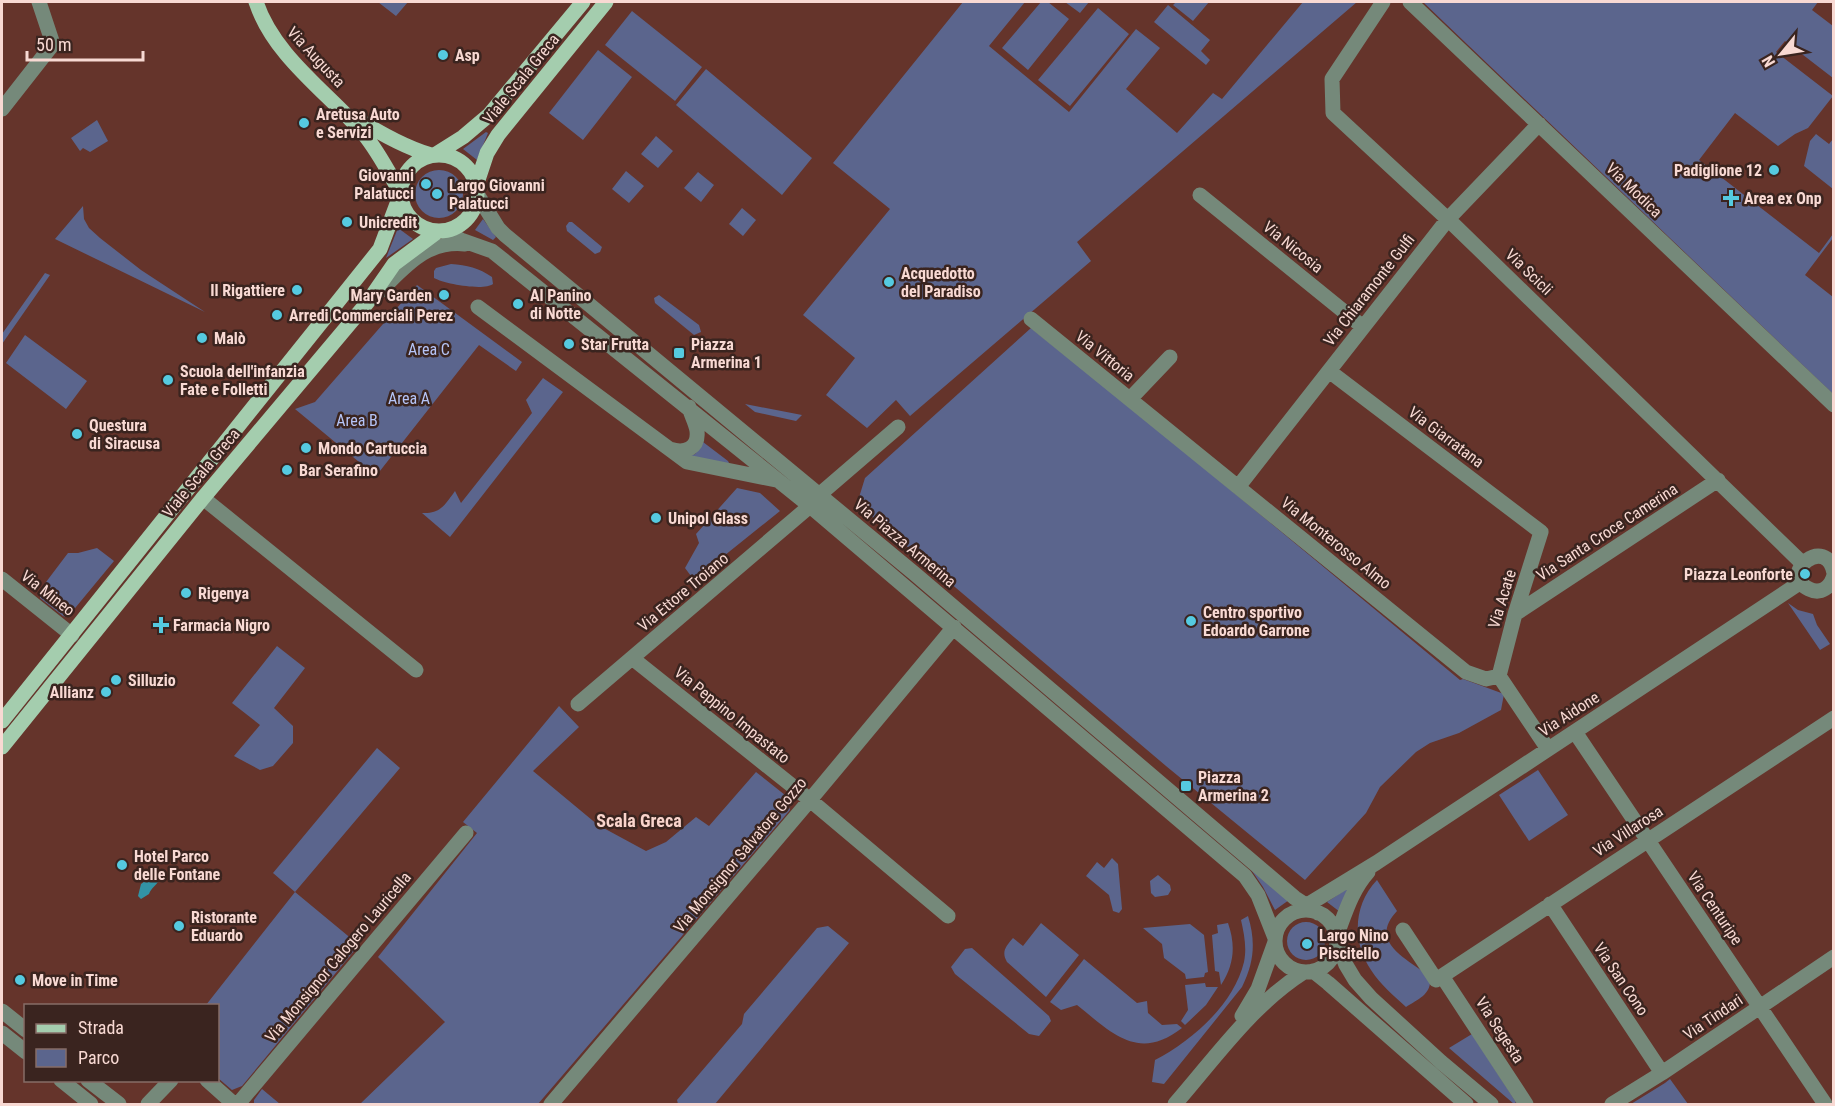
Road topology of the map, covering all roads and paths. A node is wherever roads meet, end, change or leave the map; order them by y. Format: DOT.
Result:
graph roads {
  1 [pos="39,2"];
  2 [pos="256,2"];
  3 [pos="583,2"];
  4 [pos="606,2"];
  5 [pos="1383,2"];
  6 [pos="1410,2"];
  7 [pos="336,105"];
  8 [pos="2,109"];
  9 [pos="1539,124"];
  10 [pos="434,154"];
  11 [pos="477,190"];
  12 [pos="400,194"];
  13 [pos="1200,195"];
  14 [pos="1448,219"];
  15 [pos="440,231"];
  16 [pos="478,246"];
  17 [pos="367,303"];
  18 [pos="478,307"];
  19 [pos="1031,319"];
  20 [pos="1363,327"];
  21 [pos="1170,357"];
  22 [pos="1329,371"];
  23 [pos="1130,399"];
  24 [pos="1833,405"];
  25 [pos="689,407"];
  26 [pos="1156,420"];
  27 [pos="898,427"];
  28 [pos="665,447"];
  29 [pos="1718,480"];
  30 [pos="779,481"];
  31 [pos="1238,487"];
  32 [pos="202,498"];
  33 [pos="815,501"];
  34 [pos="1541,532"];
  35 [pos="1802,563"];
  36 [pos="1832,576"];
  37 [pos="2,579"];
  38 [pos="1801,582"];
  39 [pos="1515,614"];
  40 [pos="954,627"];
  41 [pos="72,635"];
  42 [pos="632,658"];
  43 [pos="416,670"];
  44 [pos="1499,676"];
  45 [pos="578,704"];
  46 [pos="1833,718"];
  47 [pos="2,722"];
  48 [pos="1575,732"];
  49 [pos="2,747"];
  50 [pos="1548,749"];
  51 [pos="810,801"];
  52 [pos="466,833"];
  53 [pos="1648,840"];
  54 [pos="1376,863"];
  55 [pos="1550,904"];
  56 [pos="1307,910"];
  57 [pos="948,916"];
  58 [pos="1403,930"];
  59 [pos="1336,939"];
  60 [pos="1275,940"];
  61 [pos="1833,957"];
  62 [pos="1308,972"];
  63 [pos="1442,976"];
  64 [pos="1760,1007"];
  65 [pos="13,1021"];
  66 [pos="2,1034"];
  67 [pos="1232,1036"];
  68 [pos="24,1050"];
  69 [pos="1662,1073"];
  70 [pos="64,1082"];
  71 [pos="90,1082"];
  72 [pos="169,1082"];
  73 [pos="209,1082"];
  74 [pos="91,1104"];
  75 [pos="118,1104"];
  76 [pos="148,1104"];
  77 [pos="236,1104"];
  78 [pos="551,1104"];
  79 [pos="1175,1104"];
  80 [pos="1466,1104"];
  81 [pos="1491,1104"];
  82 [pos="1526,1104"];
  83 [pos="1612,1104"];
  84 [pos="1825,1104"];
  1 -- 8 [label="street"];
  2 -- 7 [label="main road, Via Augusta"];
  3 -- 10 [label="main road, Viale Scala Greca"];
  4 -- 11 [label="main road, Viale Scala Greca"];
  5 -- 14 [label="street, Via Scicli"];
  6 -- 9 [label="street, Via Modica"];
  7 -- 10 [label="main road"];
  7 -- 12 [label="main road"];
  9 -- 14 [label="street, Via Chiaramonte Gulfi"];
  9 -- 24 [label="street, Via Modica"];
  10 -- 11 [label="main road"];
  10 -- 12 [label="main road"];
  11 -- 15 [label="main road"];
  11 -- 33 [label="street, Via Piazza Armerina"];
  12 -- 15 [label="main road"];
  12 -- 41 [label="main road, Viale Scala Greca"];
  13 -- 20 [label="street, Via Nicosia"];
  14 -- 20 [label="street, Via Chiaramonte Gulfi"];
  14 -- 29 [label="street, Via Scicli"];
  15 -- 16 [label="street, Via Piazza Armerina"];
  15 -- 17 [label="main road, Viale Scala Greca"];
  16 -- 17 [label="street"];
  16 -- 25 [label="street, Via Piazza Armerina"];
  17 -- 32 [label="main road, Viale Scala Greca"];
  18 -- 28 [label="street"];
  19 -- 23 [label="street, Via Vittoria"];
  20 -- 22 [label="street, Via Chiaramonte Gulfi"];
  21 -- 23 [label="street"];
  22 -- 31 [label="street, Via Chiaramonte Gulfi"];
  22 -- 34 [label="street, Via Giarratana"];
  23 -- 26 [label="street, Via Vittoria"];
  25 -- 28 [label="street"];
  25 -- 30 [label="street, Via Piazza Armerina"];
  26 -- 31 [label="street, Via Monterosso Almo"];
  27 -- 33 [label="street, Via Ettore Troiano"];
  28 -- 30 [label="street"];
  29 -- 35 [label="street, Via Scicli"];
  29 -- 39 [label="street, Via Santa Croce Camerina"];
  30 -- 33 [label="street, Via Piazza Armerina"];
  31 -- 44 [label="street, Via Monterosso Almo"];
  32 -- 43 [label="street"];
  32 -- 49 [label="main road, Viale Scala Greca"];
  33 -- 40 [label="street, Via Piazza Armerina"];
  33 -- 42 [label="street, Via Ettore Troiano"];
  33 -- 56 [label="street, Via Piazza Armerina"];
  34 -- 39 [label="street, Via Acate"];
  35 -- 36 [label="street"];
  35 -- 38 [label="street"];
  36 -- 38 [label="street"];
  37 -- 41 [label="street, Via Mineo"];
  38 -- 48 [label="street, Via Aidone"];
  39 -- 44 [label="street, Via Acate"];
  40 -- 51 [label="street, Via Monsignor Salvatore Gozzo"];
  40 -- 60 [label="street, Via Piazza Armerina"];
  41 -- 47 [label="main road, Viale Scala Greca"];
  42 -- 45 [label="street, Via Ettore Troiano"];
  42 -- 51 [label="street, Via Peppino Impastato"];
  44 -- 50 [label="street"];
  46 -- 53 [label="street, Via Villarosa"];
  48 -- 50 [label="street, Via Aidone"];
  48 -- 53 [label="street, Via Centuripe"];
  50 -- 54 [label="street, Via Aidone"];
  51 -- 57 [label="street, Via Peppino Impastato"];
  51 -- 78 [label="street, Via Monsignor Salvatore Gozzo"];
  52 -- 77 [label="street, Via Monsignor Calogero Lauricella"];
  53 -- 55 [label="street, Via Villarosa"];
  53 -- 64 [label="street, Via Centuripe"];
  54 -- 56 [label="street"];
  54 -- 59 [label="street"];
  55 -- 63 [label="street, Via Villarosa"];
  55 -- 69 [label="street, Via San Cono"];
  56 -- 59 [label="street"];
  56 -- 60 [label="street"];
  58 -- 63 [label="street, Via Segesta"];
  59 -- 62 [label="street"];
  59 -- 81 [label="street"];
  60 -- 62 [label="street"];
  60 -- 67 [label="street"];
  61 -- 64 [label="street, Via Tindari"];
  62 -- 67 [label="street"];
  62 -- 80 [label="street"];
  63 -- 82 [label="street, Via Segesta"];
  64 -- 69 [label="street, Via Tindari"];
  64 -- 84 [label="street, Via Centuripe"];
  65 -- 66 [label="street"];
  66 -- 68 [label="street"];
  67 -- 79 [label="street"];
  69 -- 83 [label="street, Via Tindari"];
  70 -- 74 [label="street"];
  71 -- 75 [label="street"];
  72 -- 76 [label="street"];
  73 -- 77 [label="street"];
}
